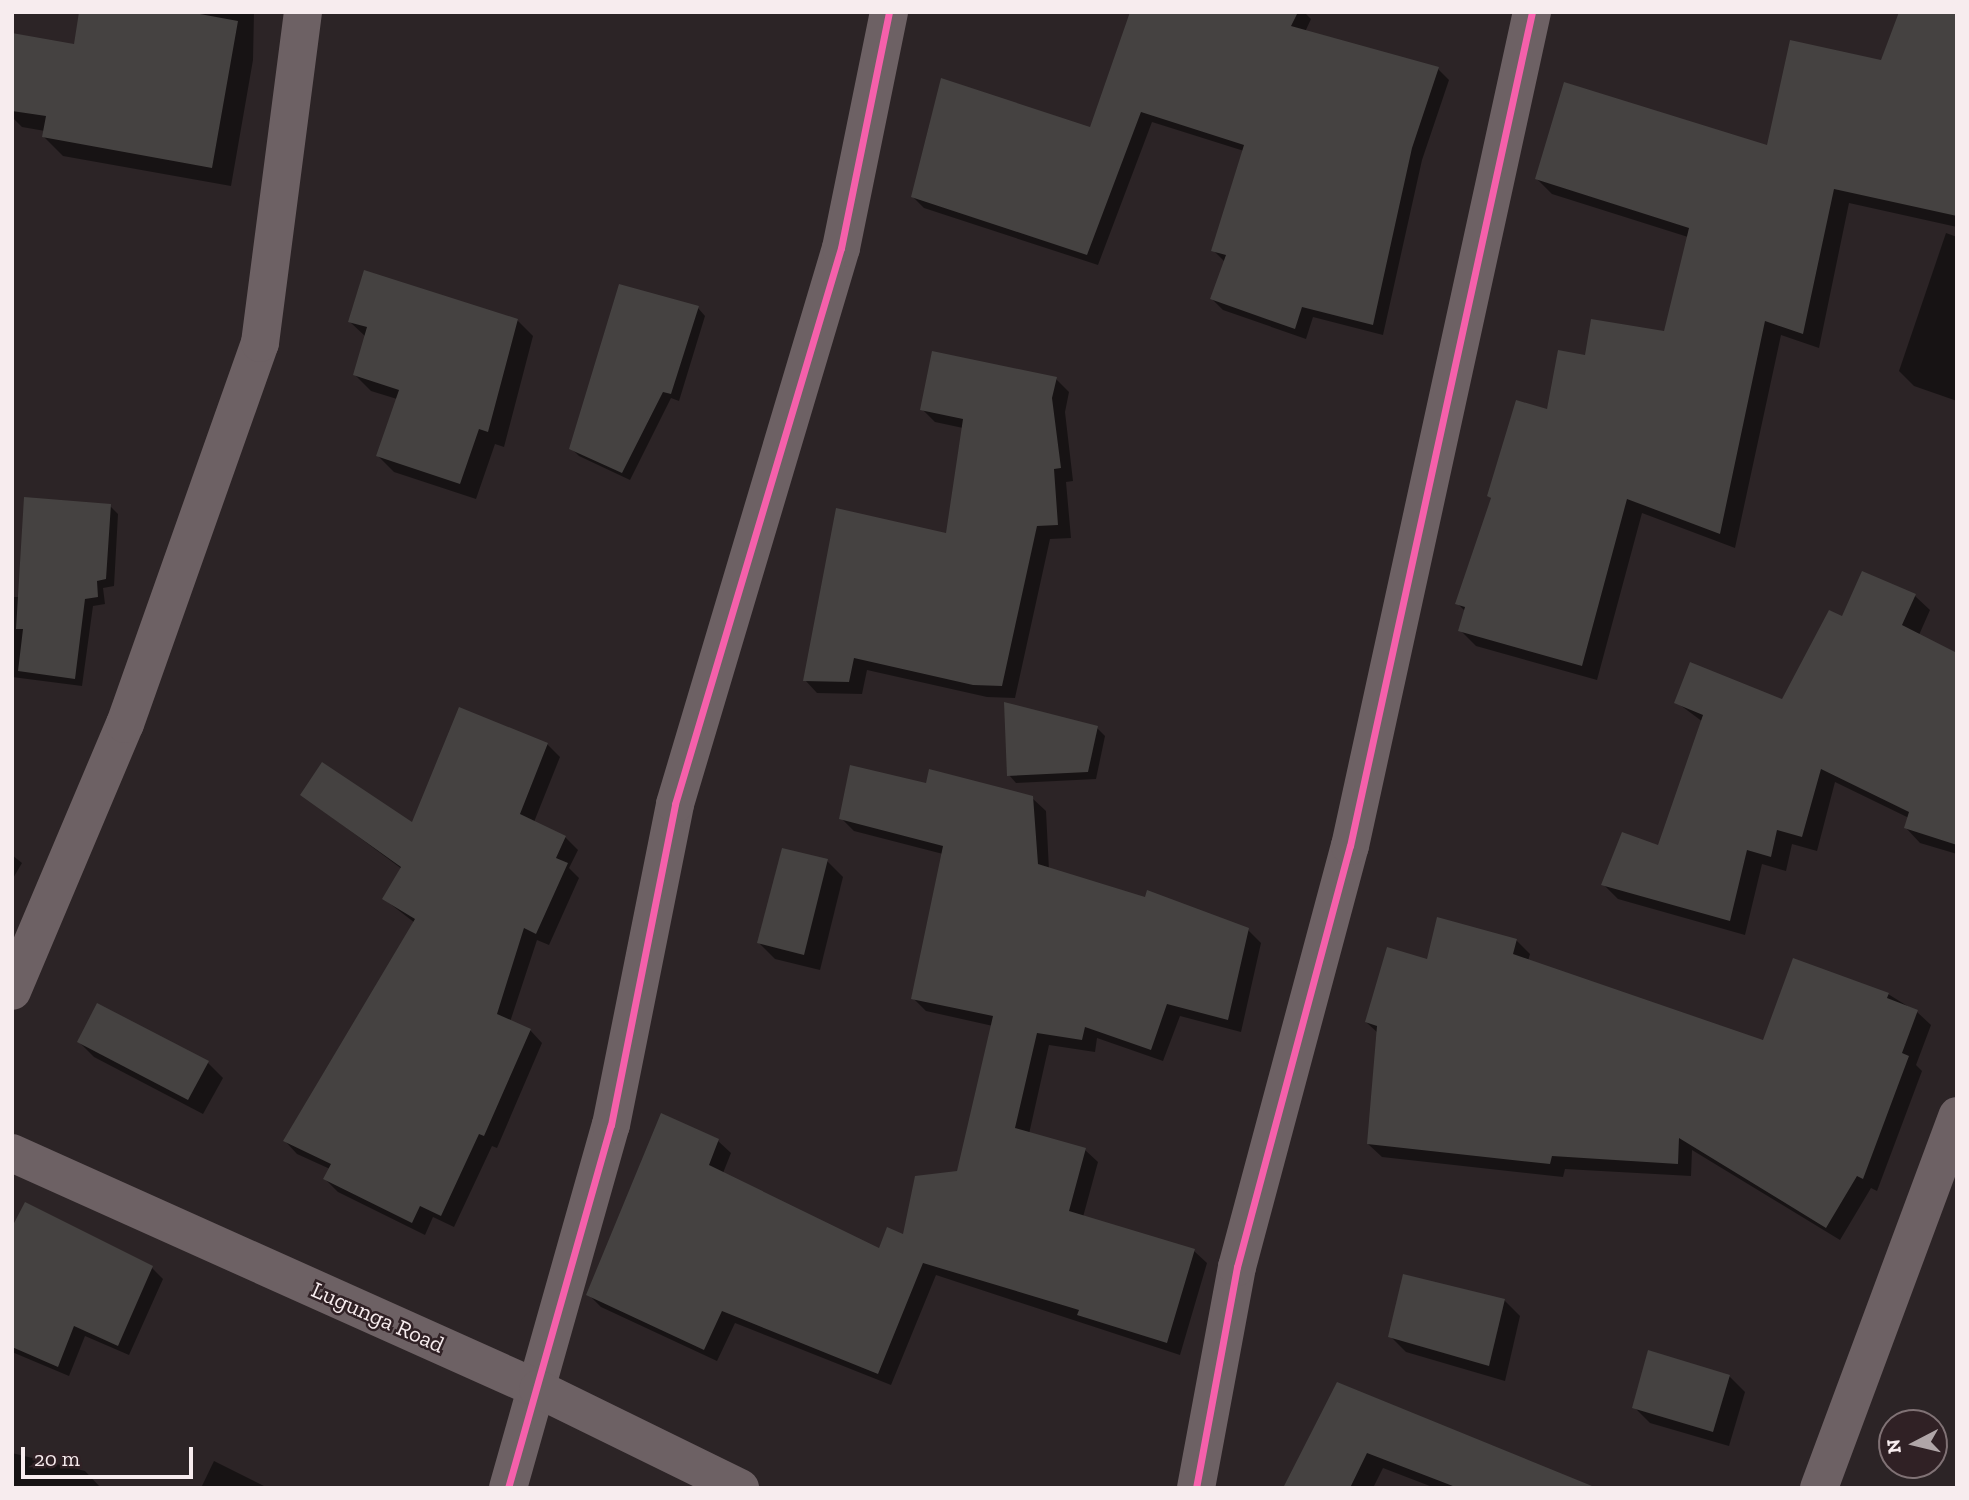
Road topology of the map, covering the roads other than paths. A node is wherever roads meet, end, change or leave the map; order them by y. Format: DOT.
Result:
graph roads {
  1 [pos="303,12"];
  2 [pos="889,12"];
  3 [pos="1532,12"];
  4 [pos="12,991"];
  5 [pos="1957,1116"];
  6 [pos="12,1153"];
  7 [pos="538,1389"];
  8 [pos="508,1488"];
  9 [pos="740,1488"];
  10 [pos="1196,1488"];
  11 [pos="1819,1488"];
  1 -- 4 [label="street"];
  2 -- 7 [label="street"];
  3 -- 10 [label="street"];
  5 -- 11 [label="street"];
  6 -- 7 [label="street, Lugunga Road"];
  7 -- 8 [label="street"];
  7 -- 9 [label="street, Lugunga Road"];
}
